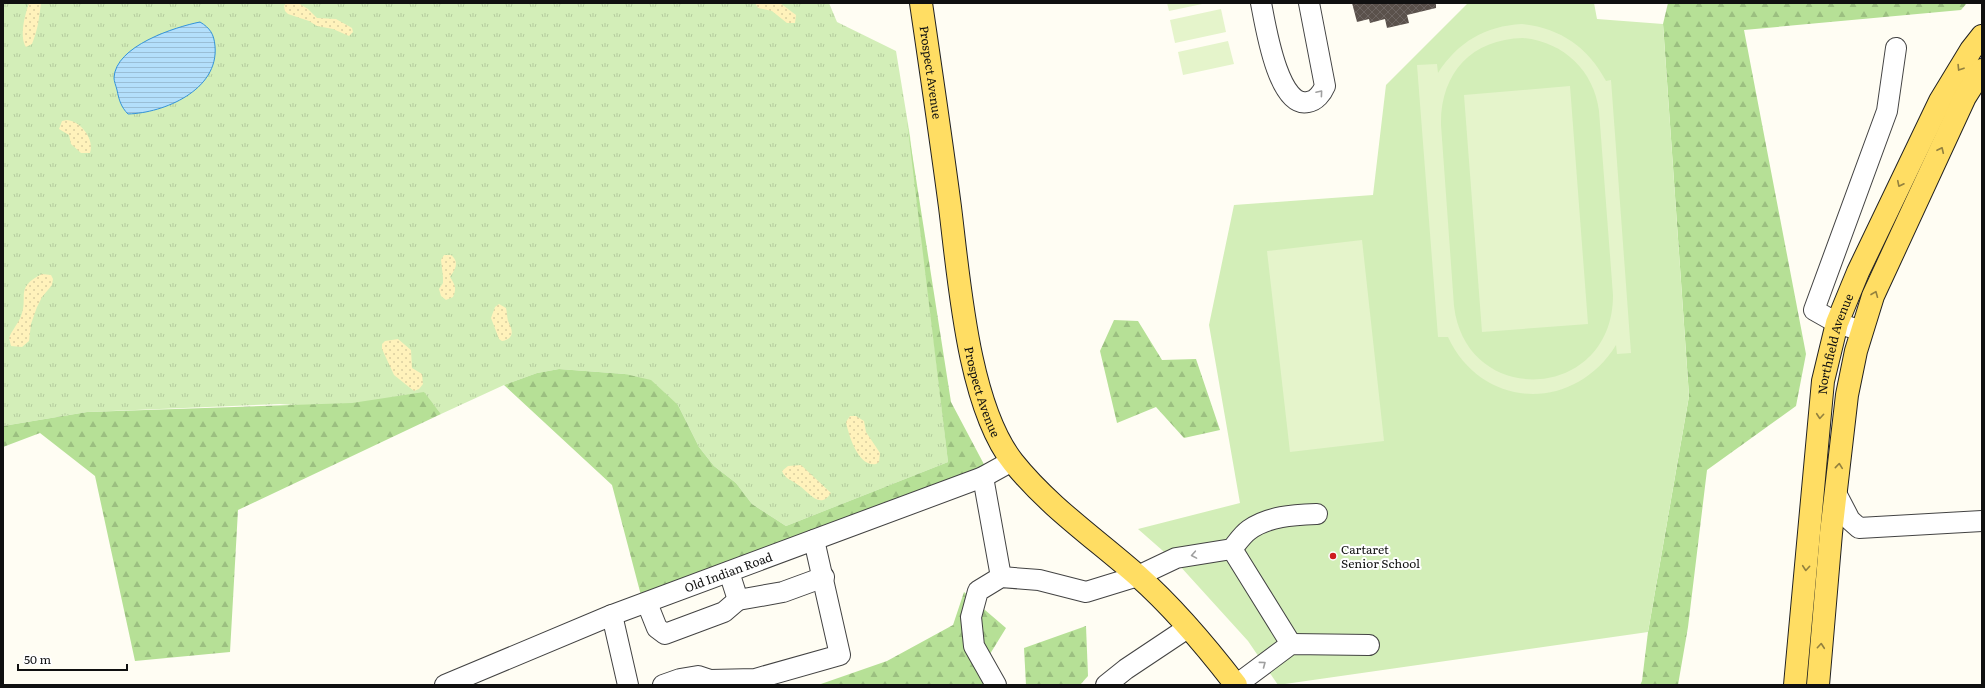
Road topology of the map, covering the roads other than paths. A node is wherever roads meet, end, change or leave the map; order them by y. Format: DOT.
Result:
graph roads {
  1 [pos="921,3"];
  2 [pos="1261,3"];
  3 [pos="1309,3"];
  4 [pos="1982,36"];
  5 [pos="1896,48"];
  6 [pos="1982,70"];
  7 [pos="1837,323"];
  8 [pos="1862,331"];
  9 [pos="1012,461"];
  10 [pos="983,477"];
  11 [pos="1836,493"];
  12 [pos="1317,514"];
  13 [pos="1982,521"];
  14 [pos="1810,529"];
  15 [pos="1831,533"];
  16 [pos="814,540"];
  17 [pos="1232,549"];
  18 [pos="729,572"];
  19 [pos="1138,576"];
  20 [pos="824,577"];
  21 [pos="1001,577"];
  22 [pos="738,600"];
  23 [pos="646,603"];
  24 [pos="612,615"];
  25 [pos="1189,626"];
  26 [pos="1291,644"];
  27 [pos="1369,645"];
  28 [pos="446,685"];
  29 [pos="628,685"];
  30 [pos="663,685"];
  31 [pos="996,685"];
  32 [pos="1106,685"];
  33 [pos="1236,685"];
  34 [pos="1795,685"];
  35 [pos="1818,685"];
  1 -- 9 [label="main road, Prospect Avenue"];
  2 -- 3 [label="street, one-way"];
  4 -- 7 [label="main road, Northfield Avenue, one-way"];
  5 -- 7 [label="street"];
  8 -- 6 [label="main road, Northfield Avenue, one-way"];
  7 -- 8 [label="street"];
  7 -- 14 [label="main road, Northfield Avenue, one-way"];
  11 -- 8 [label="main road, Northfield Avenue, one-way"];
  9 -- 10 [label="street, Old Indian Road"];
  9 -- 19 [label="main road, Prospect Avenue"];
  10 -- 16 [label="street, Old Indian Road"];
  10 -- 21 [label="street"];
  11 -- 13 [label="street"];
  11 -- 15 [label="main road, Northfield Avenue"];
  12 -- 17 [label="street"];
  14 -- 15 [label="main road"];
  14 -- 34 [label="main road, Northfield Avenue, one-way"];
  35 -- 15 [label="main road, Northfield Avenue, one-way"];
  16 -- 18 [label="street, Old Indian Road"];
  16 -- 20 [label="street"];
  17 -- 19 [label="street, one-way"];
  17 -- 26 [label="street"];
  18 -- 22 [label="street"];
  18 -- 23 [label="street, Old Indian Road"];
  19 -- 21 [label="street"];
  19 -- 25 [label="main road, Prospect Avenue"];
  20 -- 22 [label="street"];
  20 -- 30 [label="street"];
  21 -- 31 [label="street"];
  22 -- 23 [label="street"];
  23 -- 24 [label="street, Old Indian Road"];
  24 -- 28 [label="street, Old Indian Road"];
  24 -- 29 [label="street"];
  25 -- 32 [label="street"];
  25 -- 33 [label="main road, Prospect Avenue"];
  26 -- 27 [label="street"];
  33 -- 26 [label="street, one-way"];
}
